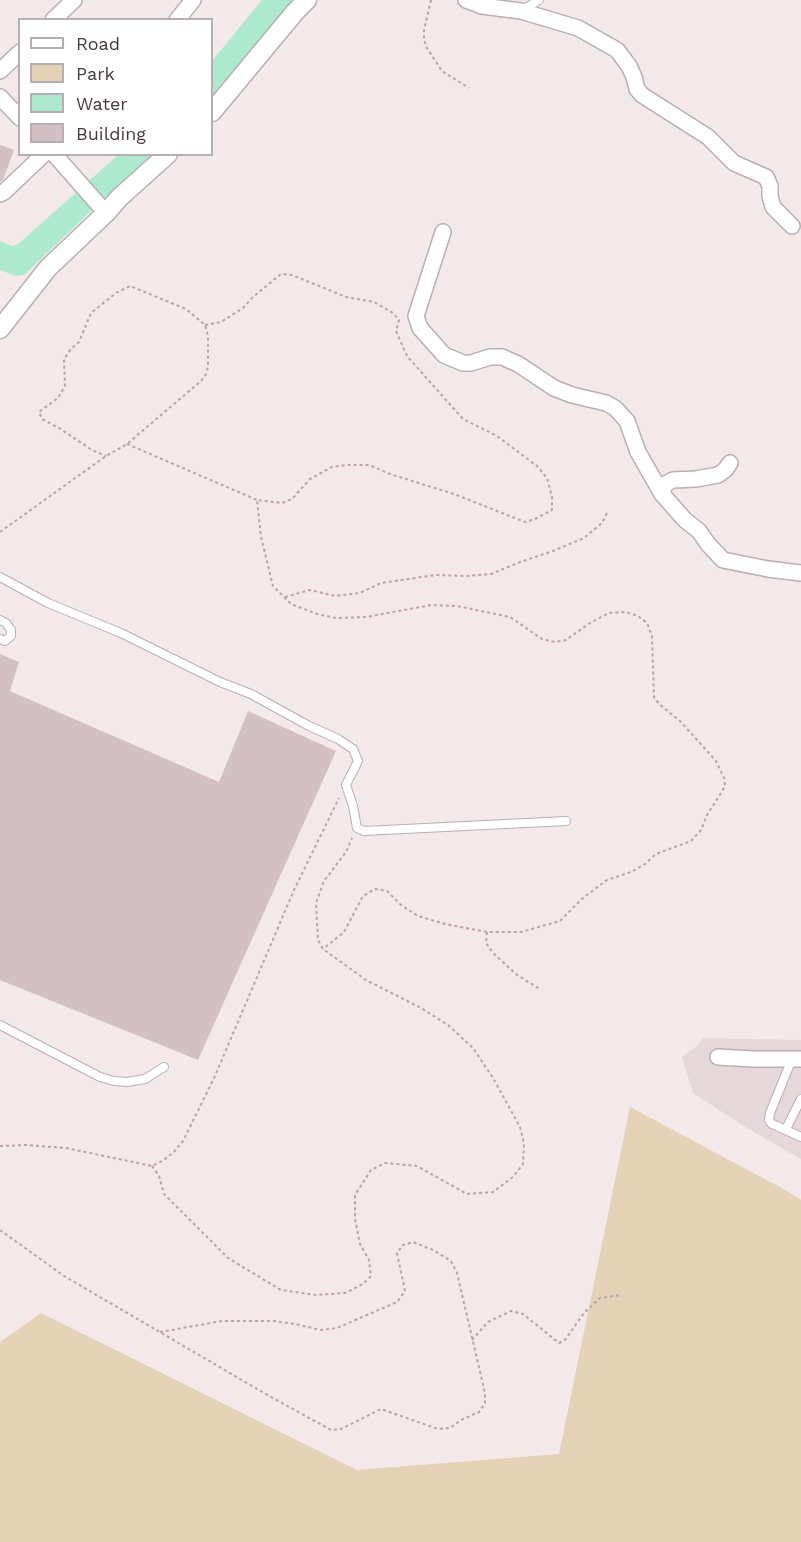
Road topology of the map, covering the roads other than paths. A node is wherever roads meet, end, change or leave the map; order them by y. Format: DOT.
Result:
graph roads {
  1 [pos="74,0"];
  2 [pos="193,0"];
  3 [pos="307,0"];
  4 [pos="466,0"];
  5 [pos="539,0"];
  6 [pos="521,11"];
  7 [pos="55,18"];
  8 [pos="179,18"];
  9 [pos="18,54"];
  10 [pos="0,71"];
  11 [pos="0,97"];
  12 [pos="213,111"];
  13 [pos="18,116"];
  14 [pos="42,156"];
  15 [pos="56,156"];
  16 [pos="166,156"];
  17 [pos="0,194"];
  18 [pos="103,210"];
  19 [pos="792,226"];
  20 [pos="443,232"];
  21 [pos="0,329"];
  22 [pos="730,463"];
  23 [pos="662,494"];
  24 [pos="801,573"];
  25 [pos="0,577"];
  26 [pos="0,620"];
  27 [pos="0,639"];
  28 [pos="566,821"];
  29 [pos="0,1024"];
  30 [pos="718,1056"];
  31 [pos="797,1059"];
  32 [pos="164,1067"];
  33 [pos="801,1099"];
  34 [pos="786,1129"];
  35 [pos="801,1137"];
  1 -- 7 [label="street"];
  2 -- 8 [label="street"];
  3 -- 12 [label="street"];
  4 -- 6 [label="street"];
  5 -- 6 [label="lane"];
  6 -- 19 [label="street"];
  9 -- 10 [label="street"];
  11 -- 13 [label="street"];
  14 -- 17 [label="street"];
  15 -- 18 [label="street"];
  16 -- 18 [label="street"];
  18 -- 21 [label="street"];
  20 -- 23 [label="street"];
  22 -- 23 [label="street"];
  23 -- 24 [label="street"];
  25 -- 28 [label="lane"];
  26 -- 27 [label="lane"];
  29 -- 32 [label="lane"];
  30 -- 31 [label="street"];
  31 -- 34 [label="lane"];
  33 -- 34 [label="lane"];
  34 -- 35 [label="lane"];
}
